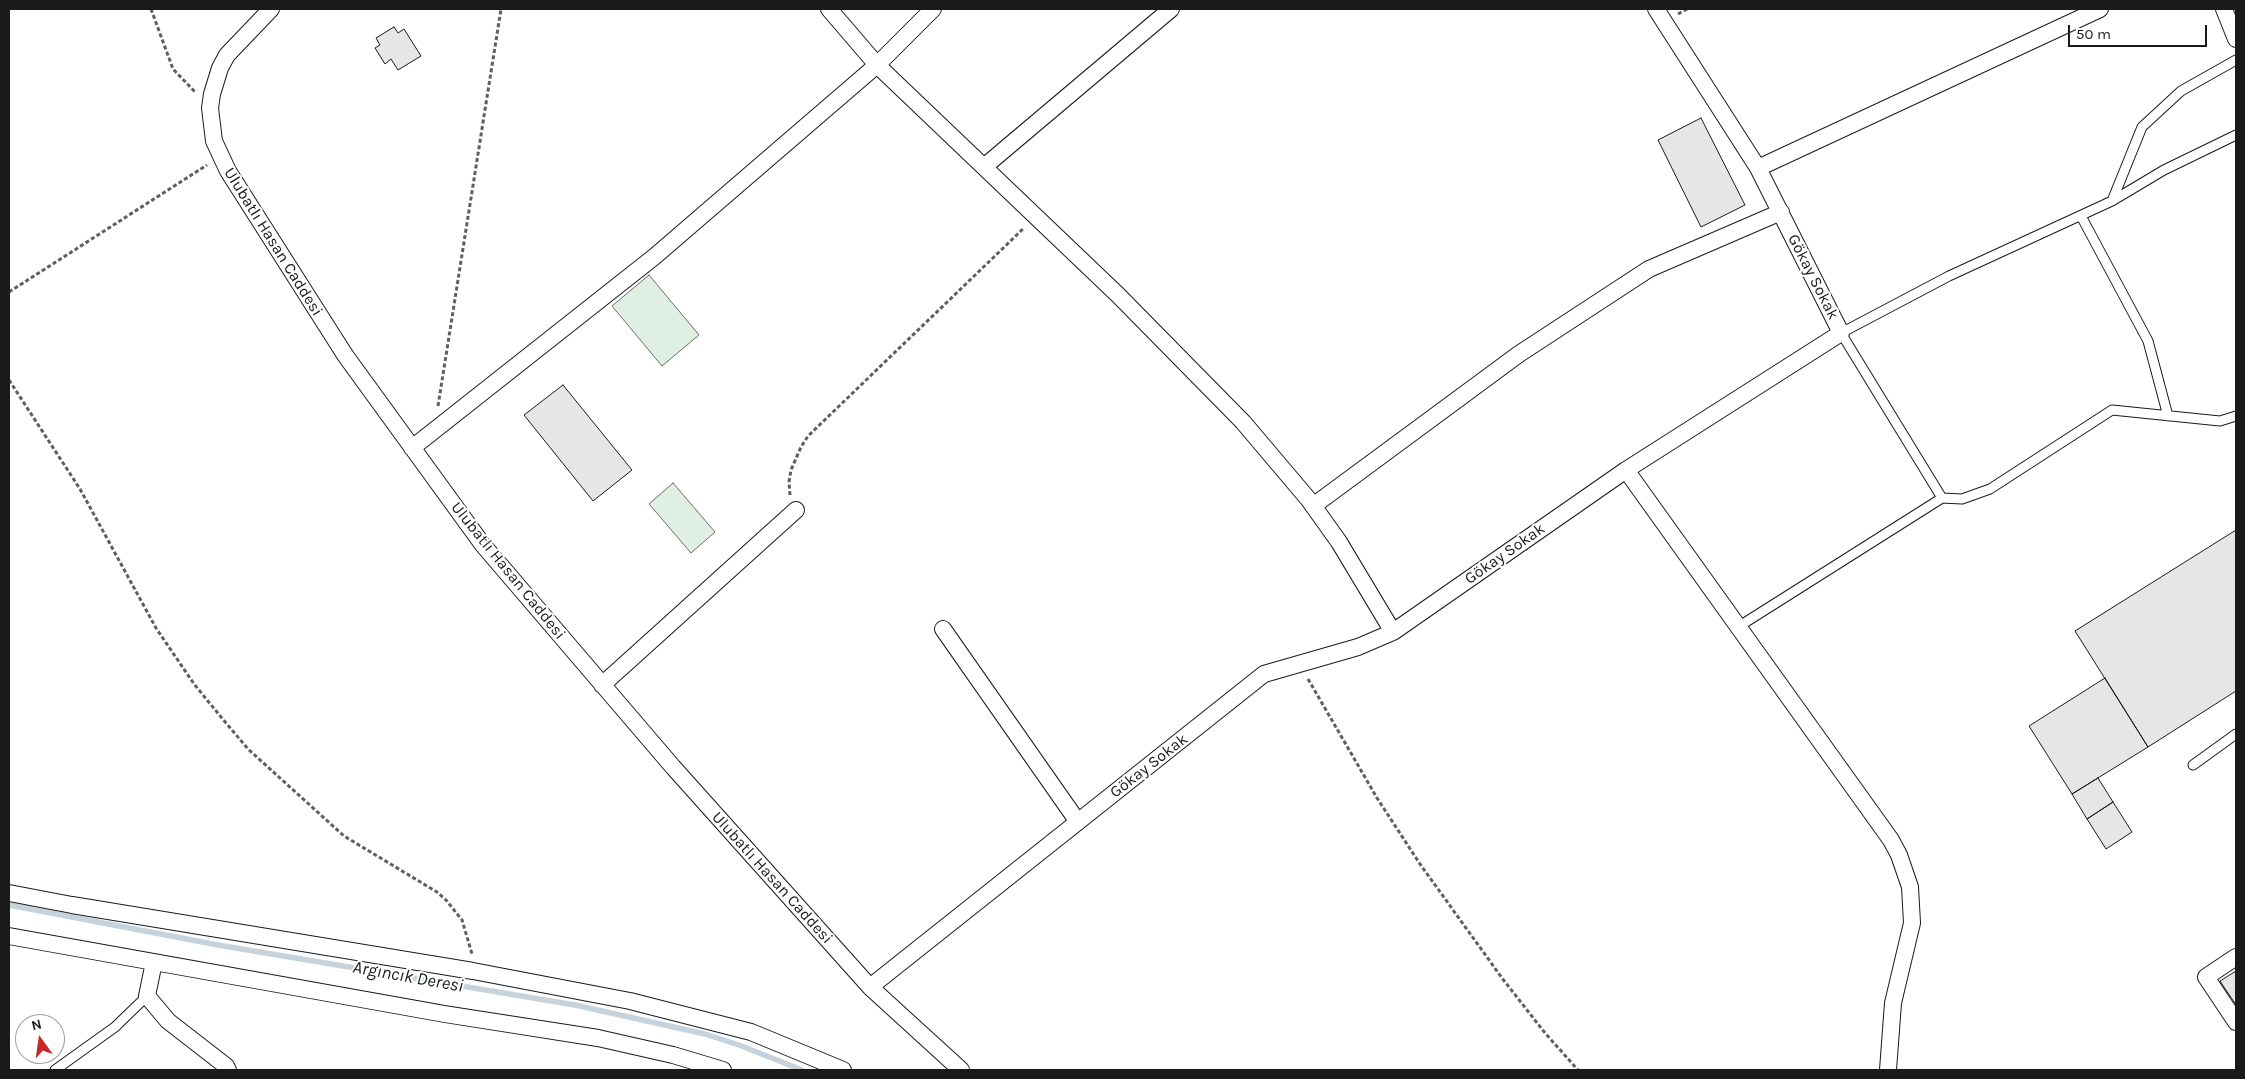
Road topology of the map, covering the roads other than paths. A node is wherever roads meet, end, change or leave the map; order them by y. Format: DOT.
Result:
graph roads {
  1 [pos="271,9"];
  2 [pos="829,9"];
  3 [pos="933,9"];
  4 [pos="1171,9"];
  5 [pos="1656,9"];
  6 [pos="2100,9"];
  7 [pos="2224,9"];
  8 [pos="2236,39"];
  9 [pos="2236,60"];
  10 [pos="877,65"];
  11 [pos="2236,135"];
  12 [pos="985,166"];
  13 [pos="1758,168"];
  14 [pos="2112,201"];
  15 [pos="1781,212"];
  16 [pos="2081,216"];
  17 [pos="1841,333"];
  18 [pos="2168,416"];
  19 [pos="2236,416"];
  20 [pos="412,448"];
  21 [pos="1626,470"];
  22 [pos="1942,498"];
  23 [pos="1313,506"];
  24 [pos="796,510"];
  25 [pos="1738,627"];
  26 [pos="943,629"];
  27 [pos="1393,632"];
  28 [pos="602,685"];
  29 [pos="2236,734"];
  30 [pos="2193,765"];
  31 [pos="1078,822"];
  32 [pos="9,893"];
  33 [pos="9,936"];
  34 [pos="2236,957"];
  35 [pos="154,962"];
  36 [pos="870,987"];
  37 [pos="147,996"];
  38 [pos="2236,1022"];
  39 [pos="55,1070"];
  40 [pos="228,1070"];
  41 [pos="723,1070"];
  42 [pos="842,1070"];
  43 [pos="961,1070"];
  44 [pos="1888,1070"];
  1 -- 20 [label="street, Ulubatlı Hasan Caddesi"];
  2 -- 10 [label="street"];
  3 -- 10 [label="street"];
  4 -- 12 [label="street"];
  5 -- 13 [label="street, Gökay Sokak"];
  6 -- 13 [label="street"];
  7 -- 8 [label="street"];
  9 -- 14 [label="lane"];
  10 -- 12 [label="street"];
  10 -- 20 [label="street"];
  11 -- 14 [label="lane"];
  12 -- 23 [label="street"];
  13 -- 15 [label="street, Gökay Sokak"];
  14 -- 16 [label="lane"];
  15 -- 17 [label="street, Gökay Sokak"];
  15 -- 23 [label="street"];
  16 -- 17 [label="lane"];
  16 -- 18 [label="lane"];
  17 -- 21 [label="street, Gökay Sokak"];
  17 -- 22 [label="lane"];
  18 -- 19 [label="lane"];
  18 -- 22 [label="lane"];
  20 -- 28 [label="street, Ulubatlı Hasan Caddesi"];
  21 -- 25 [label="street"];
  21 -- 27 [label="street, Gökay Sokak"];
  22 -- 25 [label="lane"];
  23 -- 27 [label="street"];
  24 -- 28 [label="street"];
  25 -- 44 [label="street"];
  26 -- 31 [label="street"];
  27 -- 31 [label="street, Gökay Sokak"];
  28 -- 36 [label="street, Ulubatlı Hasan Caddesi"];
  29 -- 30 [label="lane"];
  31 -- 36 [label="street, Gökay Sokak"];
  32 -- 42 [label="street"];
  33 -- 35 [label="street"];
  34 -- 38 [label="street"];
  35 -- 37 [label="street"];
  35 -- 41 [label="street"];
  36 -- 43 [label="street, Ulubatlı Hasan Caddesi"];
  37 -- 39 [label="lane"];
  37 -- 40 [label="street"];
}
